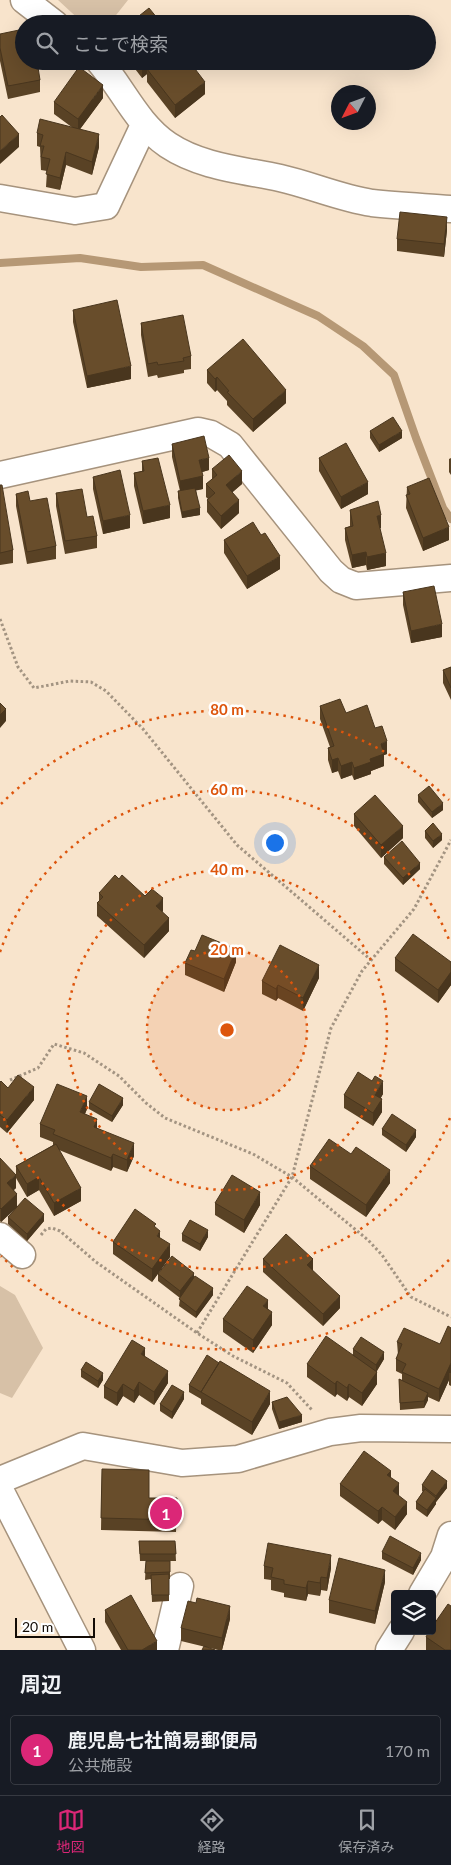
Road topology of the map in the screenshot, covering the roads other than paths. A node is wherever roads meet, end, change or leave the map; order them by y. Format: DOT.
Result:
graph roads {
  1 [pos="24,0"];
  2 [pos="43,15"];
  3 [pos="107,70"];
  4 [pos="144,125"];
  5 [pos="0,198"];
  6 [pos="451,209"];
  7 [pos="0,475"];
  8 [pos="451,578"];
  9 [pos="0,1236"];
  10 [pos="22,1255"];
  11 [pos="451,1429"];
  12 [pos="1,1492"];
  13 [pos="451,1535"];
  14 [pos="444,1574"];
  15 [pos="180,1586"];
  16 [pos="426,1590"];
  17 [pos="398,1635"];
  18 [pos="82,1650"];
  19 [pos="165,1650"];
  20 [pos="389,1650"];
  1 -- 2 [label="street"];
  3 -- 4 [label="street"];
  4 -- 5 [label="street"];
  4 -- 6 [label="street"];
  7 -- 8 [label="street"];
  9 -- 10 [label="street"];
  11 -- 12 [label="street"];
  12 -- 18 [label="street"];
  13 -- 14 [label="street"];
  14 -- 16 [label="street"];
  15 -- 19 [label="street"];
  17 -- 20 [label="street"];
}
